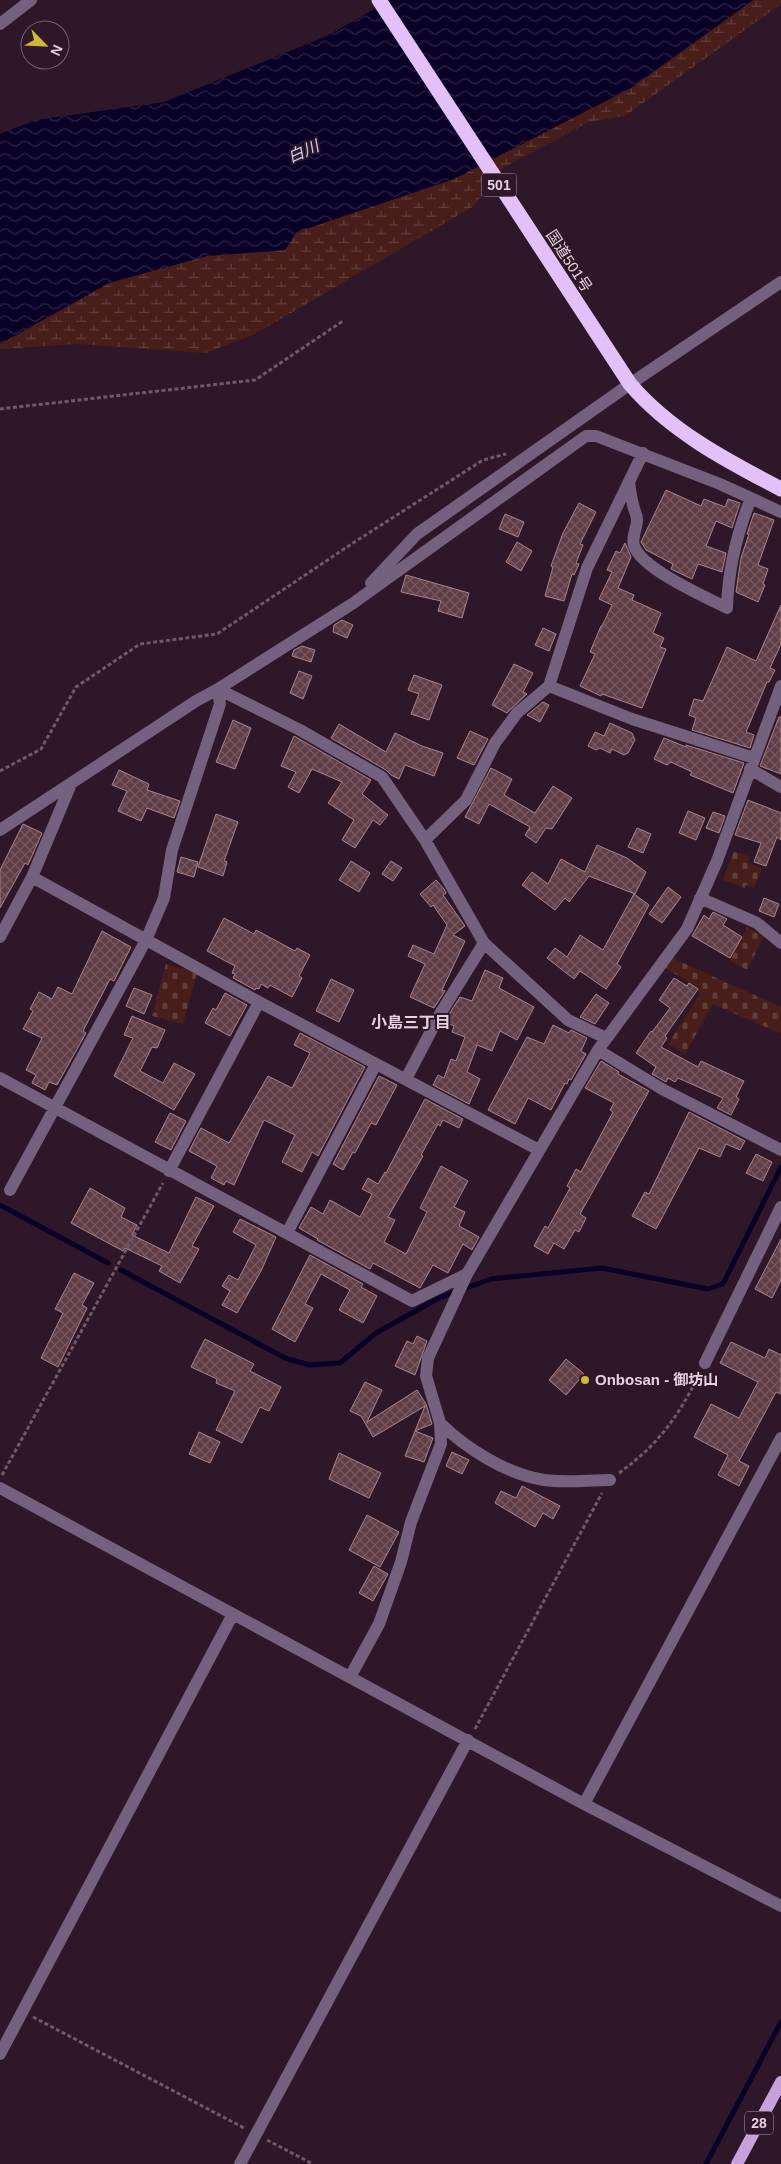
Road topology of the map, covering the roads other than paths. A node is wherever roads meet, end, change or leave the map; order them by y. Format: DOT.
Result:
graph roads {
  1 [pos="31,0"];
  2 [pos="379,0"];
  3 [pos="0,24"];
  4 [pos="781,282"];
  5 [pos="630,384"];
  6 [pos="643,454"];
  7 [pos="629,482"];
  8 [pos="781,489"];
  9 [pos="751,498"];
  10 [pos="781,512"];
  11 [pos="352,604"];
  12 [pos="549,686"];
  13 [pos="781,686"];
  14 [pos="218,689"];
  15 [pos="752,764"];
  16 [pos="71,784"];
  17 [pos="781,787"];
  18 [pos="0,830"];
  19 [pos="425,840"];
  20 [pos="32,877"];
  21 [pos="700,898"];
  22 [pos="0,937"];
  23 [pos="146,940"];
  24 [pos="484,943"];
  25 [pos="781,943"];
  26 [pos="260,1002"];
  27 [pos="606,1038"];
  28 [pos="598,1050"];
  29 [pos="376,1064"];
  30 [pos="0,1078"];
  31 [pos="406,1079"];
  32 [pos="55,1108"];
  33 [pos="539,1150"];
  34 [pos="781,1150"];
  35 [pos="169,1171"];
  36 [pos="10,1190"];
  37 [pos="781,1207"];
  38 [pos="287,1232"];
  39 [pos="467,1274"];
  40 [pos="705,1363"];
  41 [pos="440,1423"];
  42 [pos="781,1438"];
  43 [pos="610,1480"];
  44 [pos="0,1488"];
  45 [pos="233,1614"];
  46 [pos="350,1677"];
  47 [pos="468,1740"];
  48 [pos="584,1804"];
  49 [pos="781,1906"];
  50 [pos="0,2054"];
  51 [pos="781,2082"];
  52 [pos="240,2164"];
  53 [pos="737,2164"];
  1 -- 3 [label="street"];
  2 -- 5 [label="highway, 国道501号 / 501"];
  4 -- 5 [label="street"];
  5 -- 8 [label="highway, 国道501号 / 501"];
  5 -- 11 [label="street"];
  6 -- 7 [label="street"];
  6 -- 9 [label="street"];
  6 -- 11 [label="street"];
  7 -- 9 [label="street"];
  7 -- 12 [label="street"];
  9 -- 10 [label="street"];
  11 -- 14 [label="street"];
  12 -- 15 [label="street"];
  12 -- 19 [label="street"];
  13 -- 15 [label="street"];
  14 -- 16 [label="street"];
  14 -- 19 [label="street"];
  14 -- 23 [label="street"];
  15 -- 17 [label="street"];
  15 -- 21 [label="street"];
  16 -- 18 [label="street"];
  16 -- 20 [label="street"];
  19 -- 24 [label="street"];
  20 -- 22 [label="street"];
  20 -- 23 [label="street"];
  21 -- 25 [label="street"];
  21 -- 27 [label="street"];
  23 -- 26 [label="street"];
  23 -- 32 [label="street"];
  24 -- 27 [label="street"];
  24 -- 31 [label="street"];
  26 -- 29 [label="street"];
  26 -- 35 [label="street"];
  27 -- 28 [label="street"];
  28 -- 33 [label="street"];
  28 -- 34 [label="street"];
  29 -- 31 [label="street"];
  29 -- 38 [label="street"];
  30 -- 32 [label="street"];
  31 -- 33 [label="street"];
  32 -- 35 [label="street"];
  32 -- 36 [label="street"];
  33 -- 39 [label="street"];
  35 -- 38 [label="street"];
  37 -- 40 [label="street"];
  38 -- 39 [label="street"];
  39 -- 41 [label="street"];
  41 -- 43 [label="street"];
  41 -- 46 [label="street"];
  42 -- 48 [label="street"];
  44 -- 45 [label="street"];
  45 -- 46 [label="street"];
  45 -- 50 [label="street"];
  46 -- 47 [label="street"];
  47 -- 48 [label="street"];
  47 -- 52 [label="street"];
  48 -- 49 [label="street"];
  51 -- 53 [label="main road, 28"];
}
